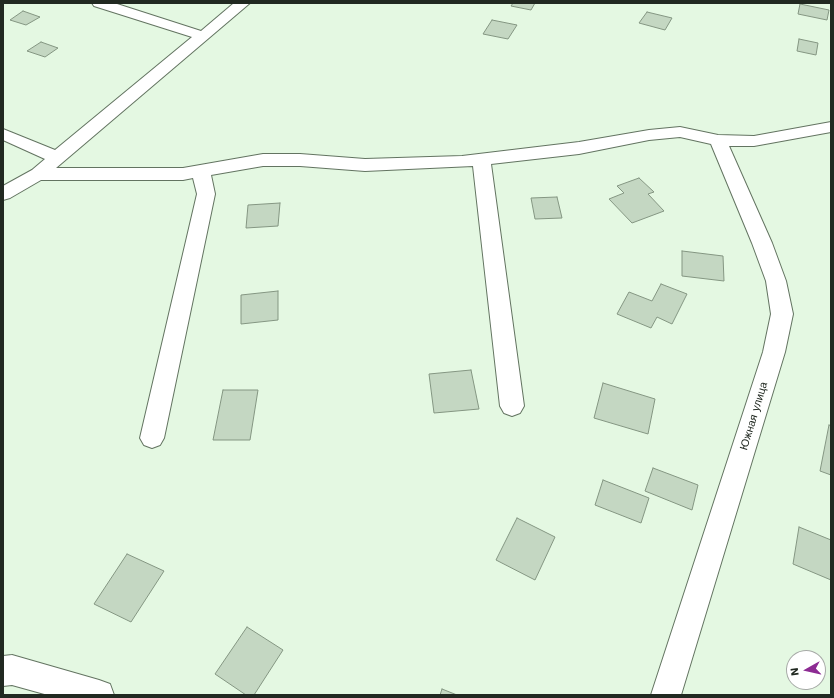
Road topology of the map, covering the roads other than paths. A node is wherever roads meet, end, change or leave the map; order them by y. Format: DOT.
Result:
graph roads {
  1 [pos="99,3"];
  2 [pos="243,3"];
  3 [pos="203,36"];
  4 [pos="831,127"];
  5 [pos="3,134"];
  6 [pos="718,140"];
  7 [pos="58,158"];
  8 [pos="481,159"];
  9 [pos="201,171"];
  10 [pos="38,174"];
  11 [pos="3,194"];
  12 [pos="512,406"];
  13 [pos="152,438"];
  14 [pos="3,671"];
  15 [pos="99,695"];
  16 [pos="666,695"];
  1 -- 3 [label="street"];
  2 -- 3 [label="street"];
  3 -- 7 [label="street"];
  4 -- 6 [label="street"];
  5 -- 7 [label="street"];
  6 -- 8 [label="street"];
  6 -- 16 [label="street, Южная улица"];
  7 -- 10 [label="street"];
  8 -- 9 [label="street"];
  8 -- 12 [label="street"];
  9 -- 10 [label="street"];
  9 -- 13 [label="street"];
  10 -- 11 [label="street"];
  14 -- 15 [label="street"];
}
